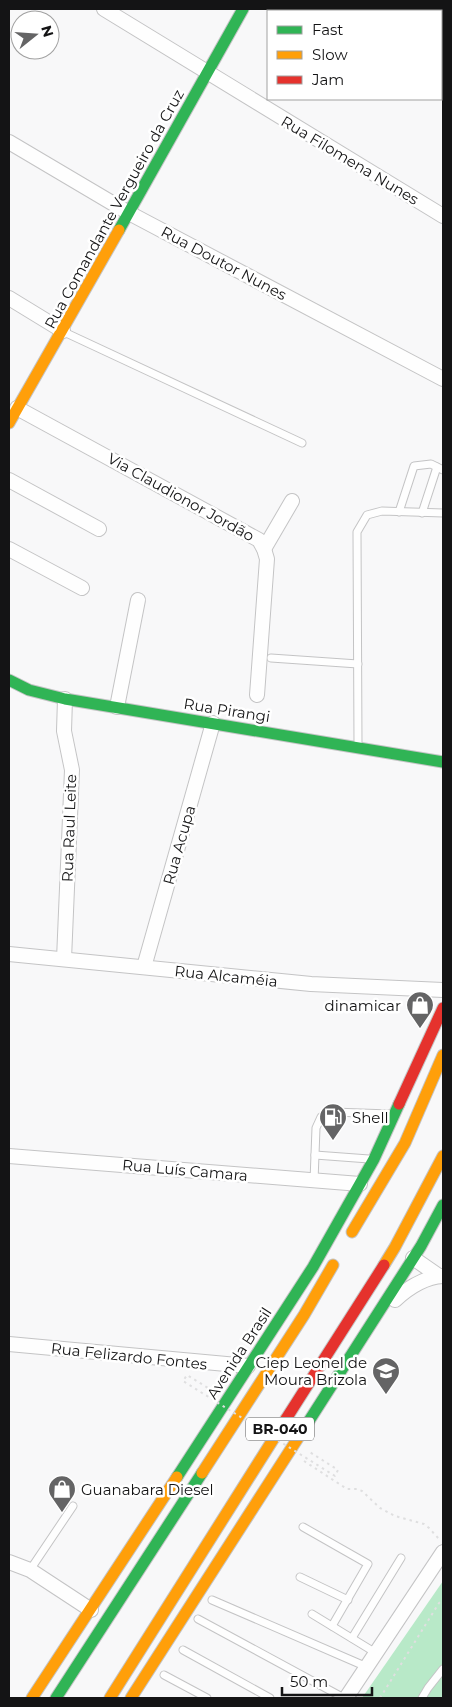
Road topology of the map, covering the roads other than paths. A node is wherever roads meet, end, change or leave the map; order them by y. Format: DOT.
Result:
graph roads {
  1 [pos="104,9"];
  2 [pos="243,9"];
  3 [pos="207,73"];
  4 [pos="9,142"];
  5 [pos="129,213"];
  6 [pos="443,216"];
  7 [pos="9,298"];
  8 [pos="63,331"];
  9 [pos="443,379"];
  10 [pos="17,408"];
  11 [pos="9,424"];
  12 [pos="302,442"];
  13 [pos="440,469"];
  14 [pos="9,480"];
  15 [pos="292,501"];
  16 [pos="398,512"];
  17 [pos="422,513"];
  18 [pos="443,513"];
  19 [pos="99,529"];
  20 [pos="264,548"];
  21 [pos="9,549"];
  22 [pos="82,588"];
  23 [pos="138,600"];
  24 [pos="272,658"];
  25 [pos="358,664"];
  26 [pos="9,680"];
  27 [pos="257,695"];
  28 [pos="66,699"];
  29 [pos="117,707"];
  30 [pos="213,723"];
  31 [pos="358,748"];
  32 [pos="443,762"];
  33 [pos="9,954"];
  34 [pos="64,959"];
  35 [pos="144,967"];
  36 [pos="443,990"];
  37 [pos="443,1008"];
  38 [pos="443,1019"];
  39 [pos="443,1055"];
  40 [pos="395,1114"];
  41 [pos="315,1155"];
  42 [pos="9,1156"];
  43 [pos="443,1156"];
  44 [pos="374,1159"];
  45 [pos="314,1181"];
  46 [pos="360,1184"];
  47 [pos="443,1209"];
  48 [pos="347,1241"];
  49 [pos="338,1258"];
  50 [pos="413,1258"];
  51 [pos="441,1276"];
  52 [pos="304,1315"];
  53 [pos="371,1324"];
  54 [pos="9,1344"];
  55 [pos="248,1366"];
  56 [pos="73,1506"];
  57 [pos="303,1527"];
  58 [pos="443,1552"];
  59 [pos="401,1558"];
  60 [pos="9,1562"];
  61 [pos="30,1570"];
  62 [pos="300,1577"];
  63 [pos="212,1600"];
  64 [pos="348,1600"];
  65 [pos="91,1610"];
  66 [pos="312,1614"];
  67 [pos="198,1619"];
  68 [pos="332,1626"];
  69 [pos="352,1638"];
  70 [pos="183,1650"];
  71 [pos="376,1653"];
  72 [pos="79,1663"];
  73 [pos="367,1667"];
  74 [pos="443,1669"];
  75 [pos="164,1675"];
  76 [pos="32,1698"];
  77 [pos="51,1698"];
  78 [pos="56,1698"];
  79 [pos="110,1698"];
  80 [pos="131,1698"];
  81 [pos="207,1698"];
  82 [pos="270,1698"];
  83 [pos="345,1698"];
  84 [pos="422,1698"];
  1 -- 3 [label="street, Rua Filomena Nunes"];
  2 -- 3 [label="main road, Rua Comandante Vergueiro da Cruz"];
  3 -- 5 [label="main road, Rua Comandante Vergueiro da Cruz"];
  3 -- 6 [label="street, Rua Filomena Nunes"];
  4 -- 5 [label="street, Rua Doutor Nunes"];
  5 -- 8 [label="main road, Rua Comandante Vergueiro da Cruz"];
  5 -- 9 [label="street, Rua Doutor Nunes"];
  7 -- 8 [label="street"];
  8 -- 10 [label="main road, Rua Comandante Vergueiro da Cruz"];
  8 -- 12 [label="lane"];
  10 -- 11 [label="main road, Rua Comandante Vergueiro da Cruz"];
  10 -- 20 [label="street, Via Claudionor Jordão"];
  13 -- 16 [label="lane"];
  13 -- 17 [label="lane"];
  14 -- 19 [label="street"];
  15 -- 20 [label="street"];
  16 -- 17 [label="lane"];
  16 -- 25 [label="lane"];
  17 -- 18 [label="lane"];
  20 -- 27 [label="street, Via Claudionor Jordão"];
  21 -- 22 [label="street"];
  23 -- 29 [label="street"];
  24 -- 25 [label="lane"];
  25 -- 31 [label="lane"];
  26 -- 28 [label="main road, Rua Pirangi"];
  28 -- 29 [label="main road, Rua Pirangi"];
  28 -- 34 [label="street, Rua Raul Leite"];
  29 -- 30 [label="main road, Rua Pirangi"];
  30 -- 31 [label="main road, Rua Pirangi"];
  30 -- 35 [label="street, Rua Acupa"];
  31 -- 32 [label="main road, Rua Pirangi"];
  33 -- 34 [label="street, Rua Alcaméia"];
  34 -- 35 [label="street, Rua Alcaméia"];
  35 -- 36 [label="street, Rua Alcaméia"];
  37 -- 40 [label="main road, Avenida Brasil"];
  38 -- 52 [label="main road"];
  39 -- 48 [label="main road"];
  40 -- 41 [label="lane"];
  40 -- 44 [label="main road, Avenida Brasil"];
  41 -- 44 [label="lane"];
  41 -- 45 [label="lane"];
  42 -- 45 [label="street, Rua Luís Camara"];
  43 -- 79 [label="main road, BR-040"];
  44 -- 46 [label="main road, Avenida Brasil"];
  45 -- 46 [label="street, Rua Luís Camara"];
  46 -- 55 [label="main road, Avenida Brasil"];
  47 -- 50 [label="main road"];
  49 -- 52 [label="main road, BR-040"];
  50 -- 51 [label="street"];
  50 -- 53 [label="main road"];
  51 -- 53 [label="street"];
  52 -- 72 [label="main road, BR-040"];
  53 -- 80 [label="main road"];
  54 -- 55 [label="street, Rua Felizardo Fontes"];
  55 -- 65 [label="main road, Avenida Brasil"];
  56 -- 61 [label="lane"];
  57 -- 64 [label="lane"];
  58 -- 71 [label="street"];
  59 -- 69 [label="lane"];
  60 -- 61 [label="street"];
  61 -- 65 [label="street"];
  62 -- 64 [label="lane"];
  63 -- 73 [label="lane"];
  64 -- 68 [label="lane"];
  65 -- 76 [label="main road, Avenida Brasil"];
  66 -- 68 [label="lane"];
  67 -- 83 [label="lane"];
  68 -- 69 [label="lane"];
  69 -- 71 [label="lane"];
  70 -- 82 [label="lane"];
  71 -- 73 [label="street"];
  72 -- 77 [label="main road"];
  72 -- 78 [label="main road, BR-040"];
  73 -- 83 [label="street"];
  74 -- 84 [label="lane"];
  75 -- 81 [label="lane"];
}
